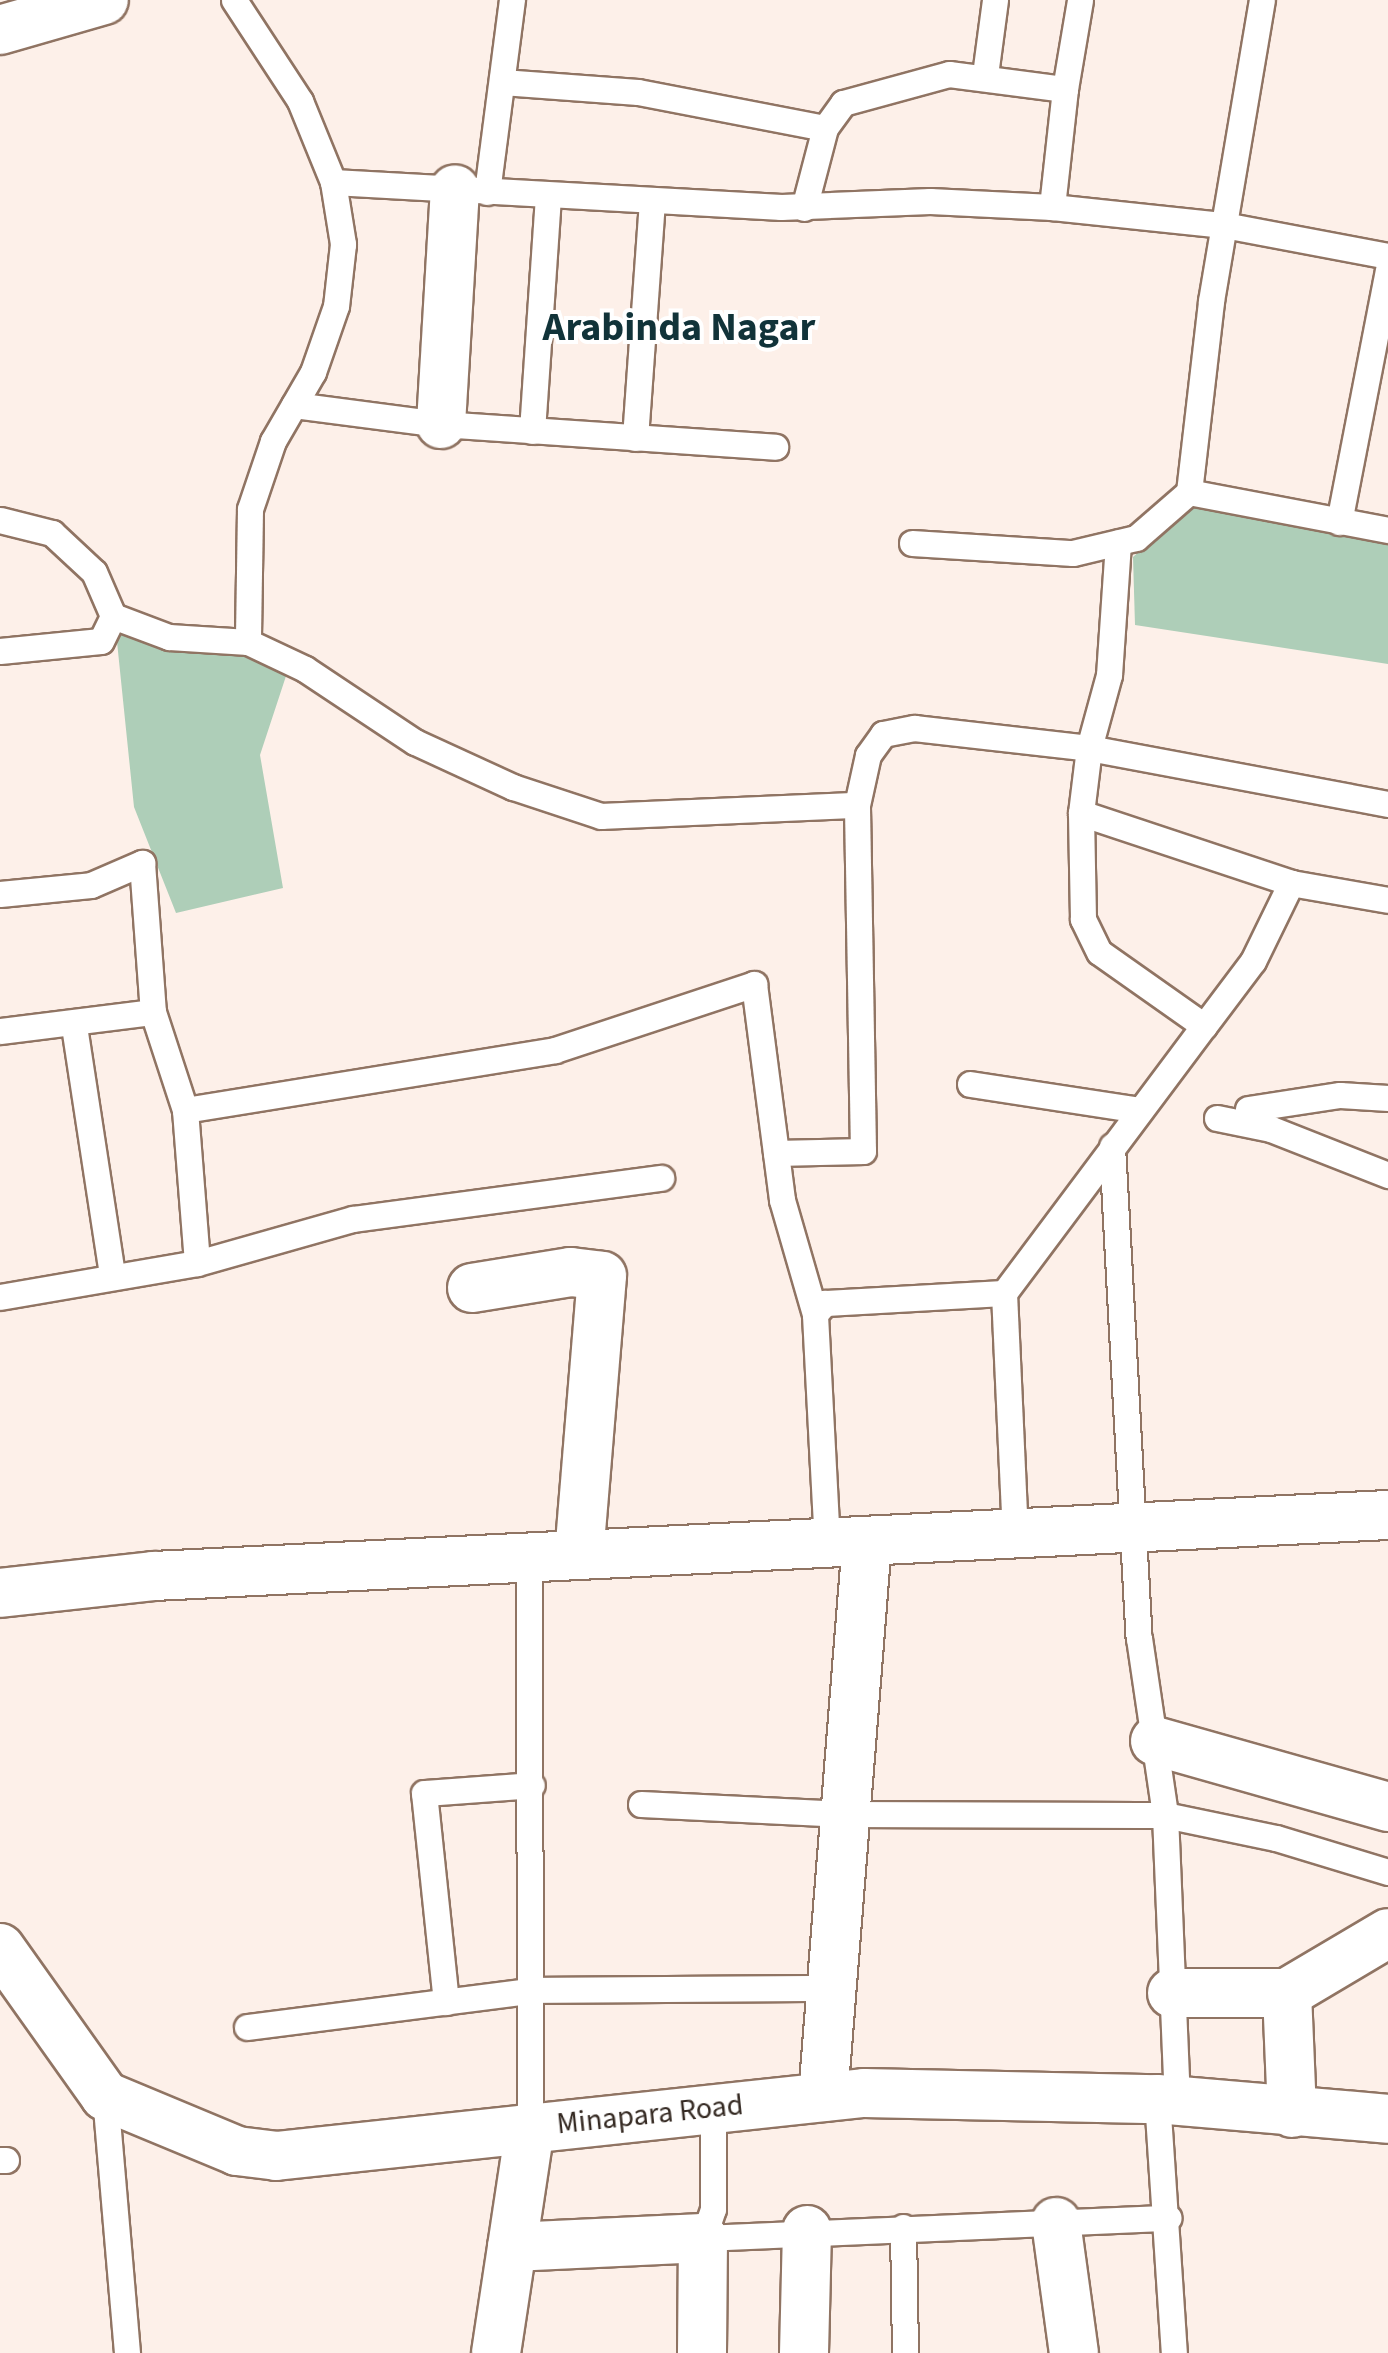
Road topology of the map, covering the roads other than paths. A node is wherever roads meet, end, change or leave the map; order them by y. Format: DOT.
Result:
graph roads {
  1 [pos="234,0"];
  2 [pos="512,0"];
  3 [pos="1080,0"];
  4 [pos="1262,0"];
  5 [pos="987,1"];
  6 [pos="93,2"];
  7 [pos="0,30"];
  8 [pos="985,75"];
  9 [pos="502,82"];
  10 [pos="1065,90"];
  11 [pos="825,128"];
  12 [pos="333,182"];
  13 [pos="471,191"];
  14 [pos="548,196"];
  15 [pos="652,201"];
  16 [pos="1052,207"];
  17 [pos="804,208"];
  18 [pos="1224,225"];
  19 [pos="1388,256"];
  20 [pos="1388,270"];
  21 [pos="294,405"];
  22 [pos="441,424"];
  23 [pos="532,431"];
  24 [pos="635,438"];
  25 [pos="775,447"];
  26 [pos="1189,492"];
  27 [pos="0,520"];
  28 [pos="1339,522"];
  29 [pos="1388,530"];
  30 [pos="1118,542"];
  31 [pos="912,543"];
  32 [pos="112,616"];
  33 [pos="248,642"];
  34 [pos="0,652"];
  35 [pos="1089,748"];
  36 [pos="1388,804"];
  37 [pos="858,805"];
  38 [pos="1081,813"];
  39 [pos="1291,883"];
  40 [pos="0,894"];
  41 [pos="1388,900"];
  42 [pos="153,1012"];
  43 [pos="74,1026"];
  44 [pos="1204,1026"];
  45 [pos="0,1031"];
  46 [pos="970,1084"];
  47 [pos="1388,1098"];
  48 [pos="185,1110"];
  49 [pos="1138,1110"];
  50 [pos="1248,1110"];
  51 [pos="1217,1118"];
  52 [pos="1112,1146"];
  53 [pos="776,1152"];
  54 [pos="1388,1176"];
  55 [pos="661,1178"];
  56 [pos="197,1263"];
  57 [pos="112,1274"];
  58 [pos="472,1288"];
  59 [pos="1004,1293"];
  60 [pos="0,1296"];
  61 [pos="815,1314"];
  62 [pos="1388,1515"];
  63 [pos="1131,1528"];
  64 [pos="1015,1535"];
  65 [pos="847,1543"];
  66 [pos="579,1553"];
  67 [pos="530,1558"];
  68 [pos="0,1593"];
  69 [pos="1155,1741"];
  70 [pos="532,1785"];
  71 [pos="641,1804"];
  72 [pos="1388,1808"];
  73 [pos="844,1814"];
  74 [pos="1165,1815"];
  75 [pos="1388,1872"];
  76 [pos="1388,1933"];
  77 [pos="0,1948"];
  78 [pos="832,1988"];
  79 [pos="535,1990"];
  80 [pos="1288,1993"];
  81 [pos="1172,1994"];
  82 [pos="446,2002"];
  83 [pos="248,2026"];
  84 [pos="105,2096"];
  85 [pos="824,2097"];
  86 [pos="1167,2100"];
  87 [pos="713,2108"];
  88 [pos="1292,2113"];
  89 [pos="1388,2119"];
  90 [pos="530,2127"];
  91 [pos="1169,2218"];
  92 [pos="1056,2222"];
  93 [pos="903,2227"];
  94 [pos="807,2230"];
  95 [pos="703,2238"];
  96 [pos="512,2247"];
  97 [pos="127,2353"];
  98 [pos="496,2353"];
  99 [pos="702,2353"];
  100 [pos="804,2353"];
  101 [pos="905,2353"];
  102 [pos="1074,2353"];
  103 [pos="1174,2353"];
  1 -- 12 [label="lane"];
  2 -- 9 [label="lane"];
  3 -- 10 [label="lane"];
  4 -- 18 [label="lane"];
  5 -- 8 [label="lane"];
  6 -- 7 [label="street"];
  8 -- 10 [label="lane"];
  8 -- 11 [label="lane"];
  9 -- 11 [label="lane"];
  9 -- 13 [label="lane"];
  10 -- 16 [label="lane"];
  11 -- 17 [label="lane"];
  12 -- 13 [label="lane"];
  12 -- 21 [label="lane"];
  13 -- 14 [label="lane"];
  13 -- 22 [label="street"];
  14 -- 15 [label="lane"];
  14 -- 23 [label="lane"];
  15 -- 17 [label="lane"];
  15 -- 24 [label="lane"];
  16 -- 17 [label="lane"];
  16 -- 18 [label="lane"];
  18 -- 19 [label="lane"];
  18 -- 26 [label="lane"];
  20 -- 28 [label="lane"];
  21 -- 22 [label="lane"];
  21 -- 33 [label="lane"];
  22 -- 23 [label="lane"];
  23 -- 24 [label="lane"];
  24 -- 25 [label="lane"];
  26 -- 28 [label="lane"];
  26 -- 30 [label="lane"];
  27 -- 32 [label="lane"];
  28 -- 29 [label="lane"];
  30 -- 31 [label="lane"];
  30 -- 35 [label="lane"];
  32 -- 33 [label="lane"];
  32 -- 34 [label="lane"];
  33 -- 37 [label="lane"];
  35 -- 36 [label="lane"];
  35 -- 37 [label="lane"];
  35 -- 38 [label="lane"];
  37 -- 53 [label="lane"];
  38 -- 39 [label="lane"];
  38 -- 44 [label="lane"];
  39 -- 41 [label="lane"];
  39 -- 44 [label="lane"];
  40 -- 42 [label="lane"];
  42 -- 43 [label="lane"];
  42 -- 48 [label="lane"];
  43 -- 45 [label="lane"];
  43 -- 57 [label="lane"];
  44 -- 49 [label="lane"];
  46 -- 49 [label="lane"];
  47 -- 50 [label="lane"];
  48 -- 53 [label="lane"];
  48 -- 56 [label="lane"];
  49 -- 52 [label="lane"];
  51 -- 54 [label="lane"];
  52 -- 59 [label="lane"];
  52 -- 63 [label="lane"];
  53 -- 61 [label="lane"];
  55 -- 56 [label="lane"];
  56 -- 57 [label="lane"];
  57 -- 60 [label="lane"];
  58 -- 66 [label="street"];
  59 -- 61 [label="lane"];
  59 -- 64 [label="lane"];
  61 -- 65 [label="lane"];
  62 -- 63 [label="street"];
  63 -- 64 [label="street"];
  63 -- 69 [label="lane"];
  64 -- 65 [label="street"];
  65 -- 66 [label="street"];
  65 -- 73 [label="street"];
  66 -- 67 [label="street"];
  67 -- 68 [label="street"];
  67 -- 70 [label="lane"];
  69 -- 72 [label="street"];
  69 -- 74 [label="lane"];
  70 -- 79 [label="lane"];
  70 -- 82 [label="lane"];
  71 -- 73 [label="lane"];
  73 -- 74 [label="lane"];
  73 -- 78 [label="street"];
  74 -- 75 [label="lane"];
  74 -- 81 [label="lane"];
  76 -- 80 [label="street"];
  77 -- 84 [label="street"];
  78 -- 79 [label="lane"];
  78 -- 85 [label="street"];
  79 -- 82 [label="lane"];
  79 -- 90 [label="lane"];
  80 -- 81 [label="street"];
  80 -- 88 [label="street"];
  81 -- 86 [label="lane"];
  82 -- 83 [label="lane"];
  84 -- 90 [label="street, Minapara Road"];
  84 -- 97 [label="lane"];
  85 -- 86 [label="street, Minapara Road"];
  85 -- 87 [label="street, Minapara Road"];
  86 -- 88 [label="street, Minapara Road"];
  86 -- 91 [label="lane"];
  87 -- 90 [label="street, Minapara Road"];
  87 -- 95 [label="lane"];
  88 -- 89 [label="street, Minapara Road"];
  90 -- 96 [label="street"];
  91 -- 92 [label="lane"];
  91 -- 103 [label="lane"];
  92 -- 93 [label="lane"];
  92 -- 102 [label="street"];
  93 -- 94 [label="lane"];
  93 -- 101 [label="lane"];
  94 -- 95 [label="lane"];
  94 -- 100 [label="street"];
  95 -- 96 [label="street"];
  95 -- 99 [label="street"];
  96 -- 98 [label="street"];
}
